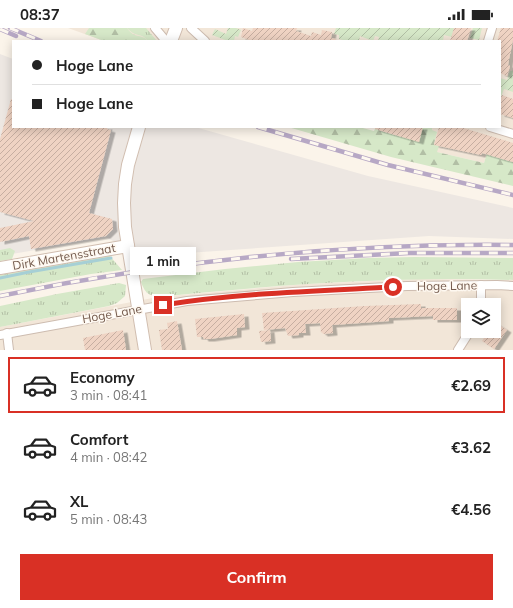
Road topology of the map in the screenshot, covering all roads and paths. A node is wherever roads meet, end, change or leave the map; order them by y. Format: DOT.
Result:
graph roads {
  1 [pos="155,28"];
  2 [pos="176,28"];
  3 [pos="191,28"];
  4 [pos="492,28"];
  5 [pos="165,40"];
  6 [pos="171,40"];
  7 [pos="204,40"];
  8 [pos="488,40"];
  9 [pos="139,128"];
  10 [pos="493,128"];
  11 [pos="513,134"];
  12 [pos="128,246"];
  13 [pos="0,268"];
  14 [pos="481,285"];
  15 [pos="513,286"];
  16 [pos="481,298"];
  17 [pos="138,309"];
  18 [pos="4,334"];
  19 [pos="466,338"];
  20 [pos="9,350"];
  21 [pos="145,350"];
  22 [pos="458,350"];
  1 -- 5 [label="street"];
  2 -- 6 [label="street"];
  3 -- 7 [label="street"];
  4 -- 8 [label="street"];
  9 -- 12 [label="street"];
  10 -- 11 [label="street"];
  12 -- 13 [label="street, Dirk Martensstraat"];
  12 -- 17 [label="street"];
  14 -- 15 [label="street, Hoge Lane"];
  14 -- 16 [label="street"];
  14 -- 17 [label="street, Hoge Lane"];
  17 -- 18 [label="street, Hoge Lane"];
  17 -- 21 [label="street"];
  18 -- 20 [label="street"];
  19 -- 22 [label="street"];
}
